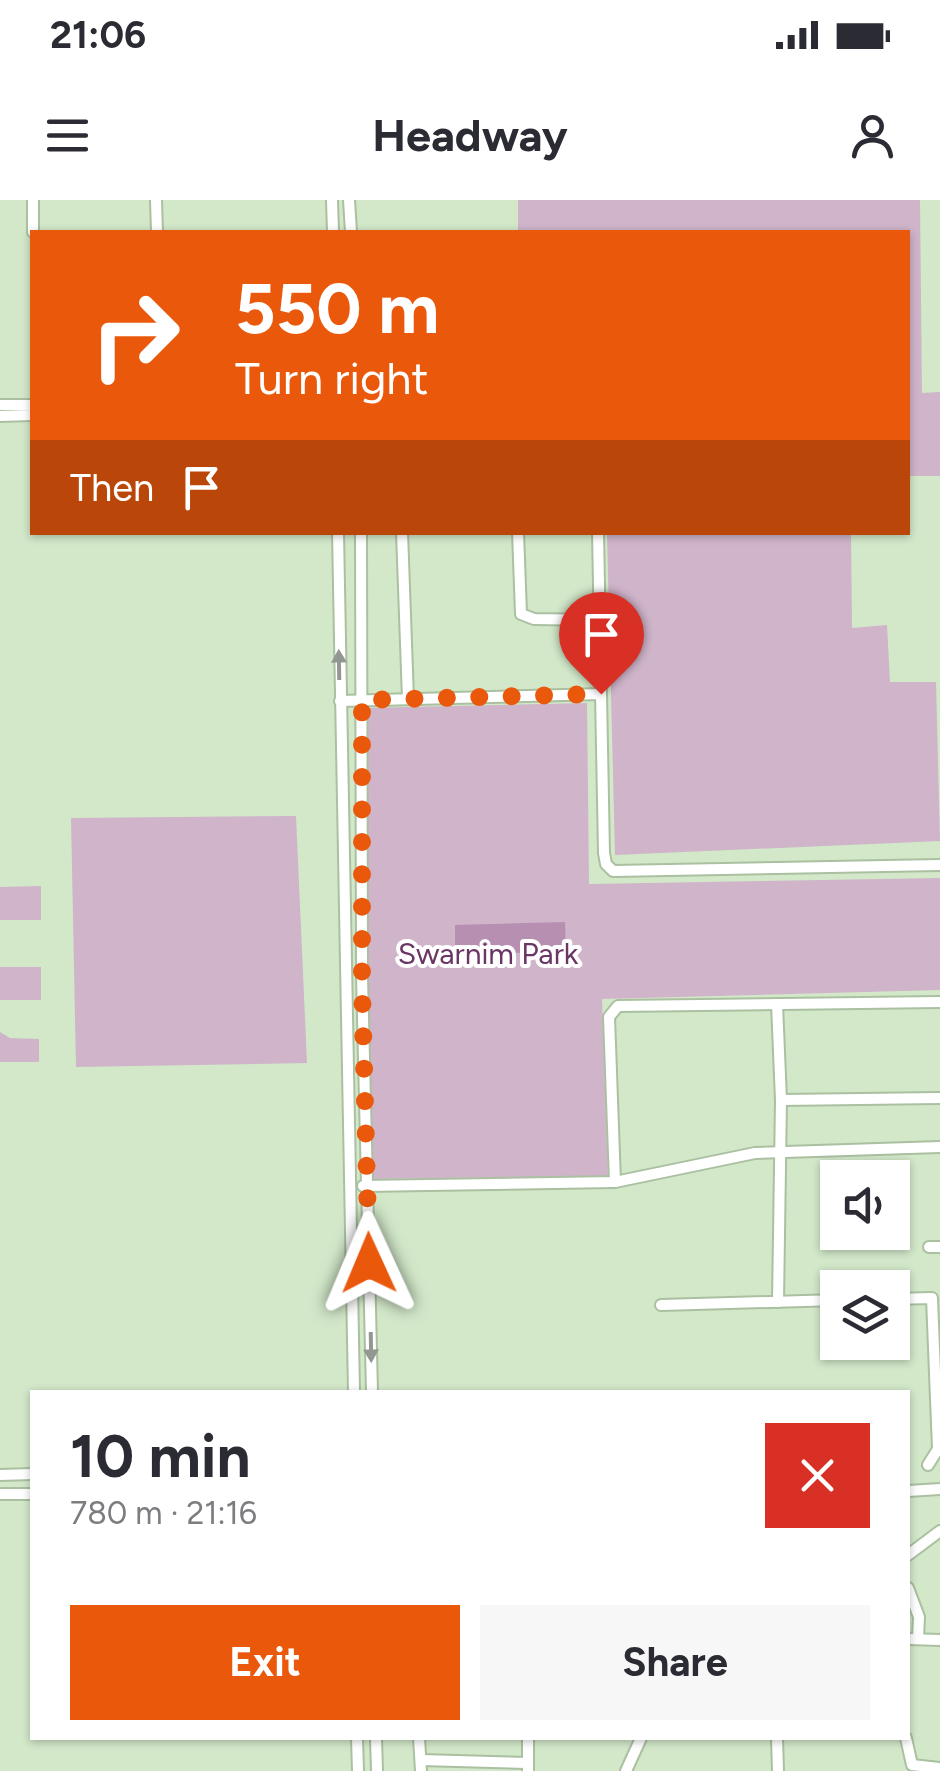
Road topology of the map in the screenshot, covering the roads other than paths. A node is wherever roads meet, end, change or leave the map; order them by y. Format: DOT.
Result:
graph roads {
  1 [pos="33,200"];
  2 [pos="156,200"];
  3 [pos="332,200"];
  4 [pos="349,200"];
  5 [pos="33,230"];
  6 [pos="157,230"];
  7 [pos="333,230"];
  8 [pos="350,230"];
  9 [pos="30,405"];
  10 [pos="0,406"];
  11 [pos="30,415"];
  12 [pos="0,416"];
  13 [pos="338,535"];
  14 [pos="360,535"];
  15 [pos="402,535"];
  16 [pos="518,535"];
  17 [pos="598,535"];
  18 [pos="599,620"];
  19 [pos="601,694"];
  20 [pos="408,699"];
  21 [pos="362,700"];
  22 [pos="340,701"];
  23 [pos="940,865"];
  24 [pos="940,1002"];
  25 [pos="777,1004"];
  26 [pos="940,1098"];
  27 [pos="781,1100"];
  28 [pos="940,1146"];
  29 [pos="780,1151"];
  30 [pos="615,1182"];
  31 [pos="351,1186"];
  32 [pos="367,1186"];
  33 [pos="910,1299"];
  34 [pos="820,1301"];
  35 [pos="778,1302"];
  36 [pos="661,1305"];
  37 [pos="937,1346"];
  38 [pos="354,1390"];
  39 [pos="372,1390"];
  40 [pos="928,1465"];
  41 [pos="30,1474"];
  42 [pos="0,1475"];
  43 [pos="940,1490"];
  44 [pos="910,1491"];
  45 [pos="0,1494"];
  46 [pos="30,1494"];
  47 [pos="940,1531"];
  48 [pos="910,1554"];
  49 [pos="910,1594"];
  50 [pos="913,1639"];
  51 [pos="940,1640"];
  52 [pos="357,1740"];
  53 [pos="376,1740"];
  54 [pos="419,1740"];
  55 [pos="528,1740"];
  56 [pos="640,1740"];
  57 [pos="776,1740"];
  58 [pos="906,1740"];
  59 [pos="421,1765"];
  60 [pos="528,1767"];
  61 [pos="940,1768"];
  62 [pos="358,1771"];
  63 [pos="377,1771"];
  64 [pos="626,1771"];
  65 [pos="778,1771"];
  1 -- 5 [label="street"];
  2 -- 6 [label="street"];
  3 -- 7 [label="street"];
  4 -- 8 [label="street"];
  9 -- 10 [label="street"];
  11 -- 12 [label="street"];
  22 -- 13 [label="street, one-way"];
  14 -- 21 [label="street"];
  15 -- 20 [label="street"];
  16 -- 18 [label="street"];
  17 -- 18 [label="street"];
  18 -- 19 [label="street"];
  19 -- 20 [label="street"];
  19 -- 23 [label="street"];
  20 -- 21 [label="street"];
  21 -- 22 [label="street"];
  21 -- 32 [label="street"];
  22 -- 31 [label="street"];
  24 -- 25 [label="street"];
  25 -- 27 [label="street"];
  25 -- 30 [label="street"];
  26 -- 27 [label="street"];
  27 -- 29 [label="street"];
  28 -- 29 [label="street"];
  29 -- 30 [label="street"];
  29 -- 35 [label="street"];
  30 -- 32 [label="street"];
  31 -- 32 [label="street"];
  31 -- 38 [label="street"];
  32 -- 39 [label="street, one-way"];
  33 -- 37 [label="street"];
  34 -- 35 [label="street"];
  35 -- 36 [label="street"];
  37 -- 40 [label="street"];
  41 -- 42 [label="street"];
  43 -- 44 [label="street"];
  45 -- 46 [label="street"];
  47 -- 48 [label="street"];
  49 -- 50 [label="street"];
  50 -- 51 [label="street"];
  52 -- 62 [label="street"];
  53 -- 63 [label="street"];
  54 -- 59 [label="street"];
  55 -- 60 [label="street"];
  56 -- 64 [label="street"];
  57 -- 65 [label="street"];
  58 -- 61 [label="street"];
  59 -- 60 [label="street"];
}
